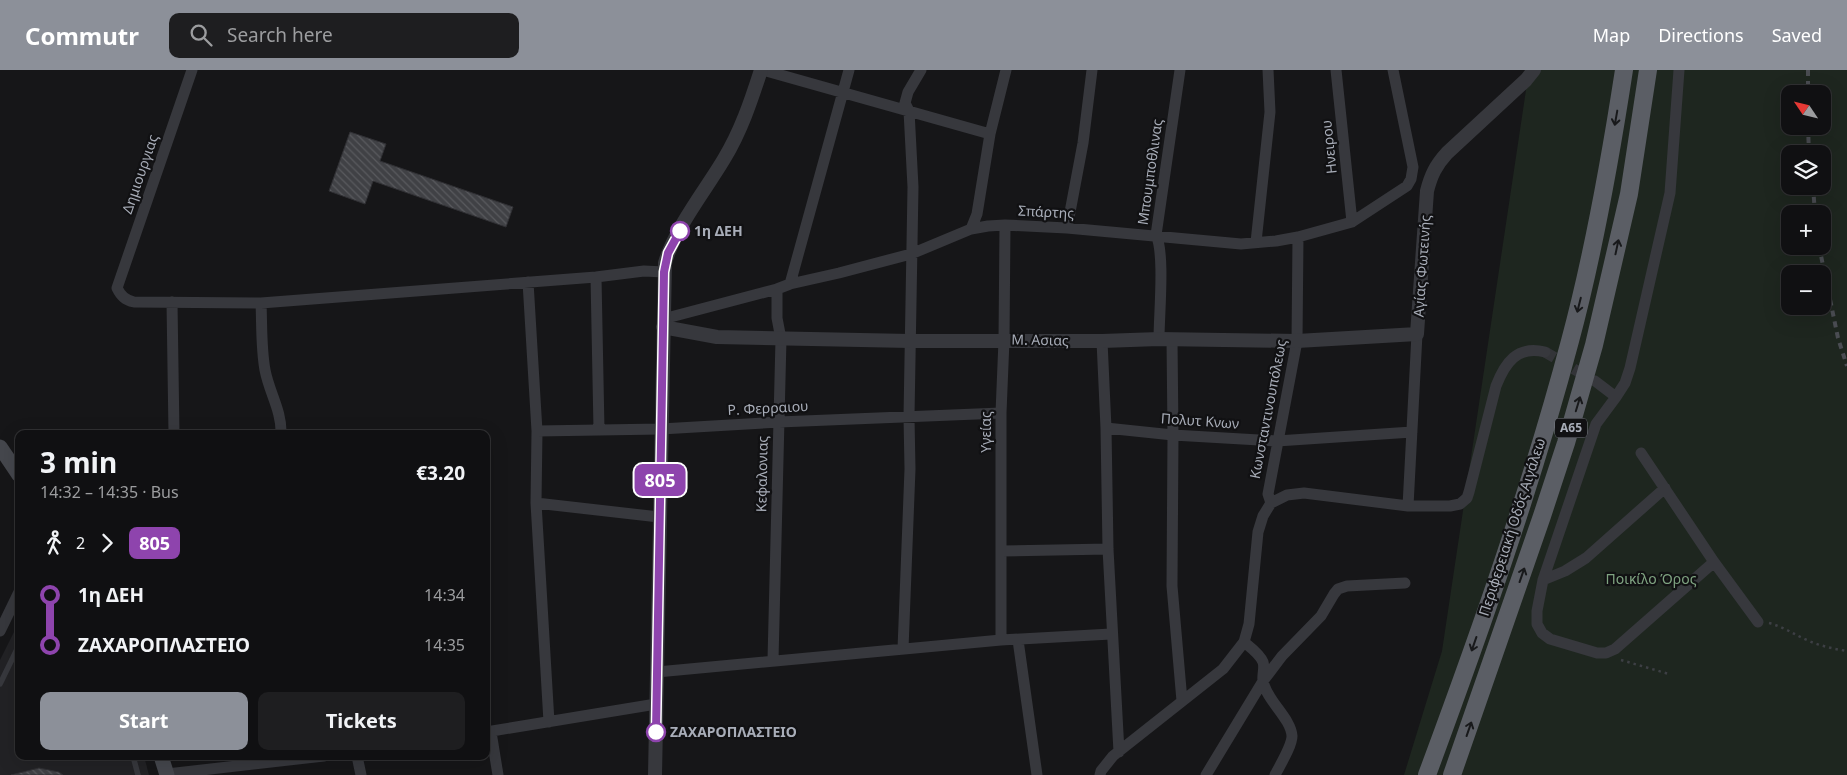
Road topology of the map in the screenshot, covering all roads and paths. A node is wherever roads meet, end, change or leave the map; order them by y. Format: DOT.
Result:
graph roads {
  1 [pos="192,70"];
  2 [pos="762,70"];
  3 [pos="849,70"];
  4 [pos="921,70"];
  5 [pos="1006,70"];
  6 [pos="1092,70"];
  7 [pos="1180,70"];
  8 [pos="1268,70"];
  9 [pos="1336,70"];
  10 [pos="1393,70"];
  11 [pos="1534,70"];
  12 [pos="1624,70"];
  13 [pos="1648,70"];
  14 [pos="1679,70"];
  15 [pos="843,92"];
  16 [pos="909,112"];
  17 [pos="990,134"];
  18 [pos="1352,222"];
  19 [pos="1005,225"];
  20 [pos="1067,228"];
  21 [pos="971,229"];
  22 [pos="1156,235"];
  23 [pos="1298,237"];
  24 [pos="1256,242"];
  25 [pos="911,254"];
  26 [pos="664,272"];
  27 [pos="596,277"];
  28 [pos="528,282"];
  29 [pos="790,284"];
  30 [pos="778,289"];
  31 [pos="172,302"];
  32 [pos="261,303"];
  33 [pos="663,323"];
  34 [pos="1418,334"];
  35 [pos="1165,339"];
  36 [pos="781,340"];
  37 [pos="1004,340"];
  38 [pos="910,341"];
  39 [pos="1102,341"];
  40 [pos="1297,341"];
  41 [pos="1545,352"];
  42 [pos="1595,381"];
  43 [pos="1616,397"];
  44 [pos="1001,413"];
  45 [pos="909,417"];
  46 [pos="778,422"];
  47 [pos="1106,428"];
  48 [pos="661,429"];
  49 [pos="174,430"];
  50 [pos="281,430"];
  51 [pos="598,430"];
  52 [pos="537,431"];
  53 [pos="1412,432"];
  54 [pos="1173,435"];
  55 [pos="1277,441"];
  56 [pos="0,447"];
  57 [pos="1641,453"];
  58 [pos="15,469"];
  59 [pos="1666,488"];
  60 [pos="536,502"];
  61 [pos="1271,504"];
  62 [pos="1408,506"];
  63 [pos="659,518"];
  64 [pos="1108,549"];
  65 [pos="1002,551"];
  66 [pos="1714,562"];
  67 [pos="1543,580"];
  68 [pos="1405,583"];
  69 [pos="15,600"];
  70 [pos="1758,622"];
  71 [pos="0,631"];
  72 [pos="1111,634"];
  73 [pos="1001,640"];
  74 [pos="1018,640"];
  75 [pos="1244,642"];
  76 [pos="903,649"];
  77 [pos="1847,651"];
  78 [pos="15,653"];
  79 [pos="1606,653"];
  80 [pos="773,660"];
  81 [pos="657,672"];
  82 [pos="1669,674"];
  83 [pos="1263,681"];
  84 [pos="0,684"];
  85 [pos="1182,701"];
  86 [pos="656,704"];
  87 [pos="549,722"];
  88 [pos="490,732"];
  89 [pos="490,737"];
  90 [pos="1119,752"];
  91 [pos="135,760"];
  92 [pos="162,760"];
  93 [pos="304,760"];
  94 [pos="358,760"];
  95 [pos="223,762"];
  96 [pos="255,770"];
  97 [pos="167,774"];
  98 [pos="138,775"];
  99 [pos="360,775"];
  100 [pos="498,775"];
  101 [pos="655,775"];
  102 [pos="1036,775"];
  103 [pos="1100,775"];
  104 [pos="1206,775"];
  105 [pos="1275,775"];
  106 [pos="1427,775"];
  107 [pos="1452,775"];
  1 -- 31 [label="street, Δημιουργιας"];
  2 -- 15 [label="street"];
  2 -- 26 [label="street"];
  3 -- 15 [label="street"];
  4 -- 16 [label="street"];
  5 -- 17 [label="street"];
  6 -- 20 [label="street"];
  7 -- 22 [label="street, Μπουμποθλινας"];
  8 -- 24 [label="street"];
  9 -- 18 [label="street, Ηνειρου"];
  10 -- 18 [label="street, Σπάρτης"];
  11 -- 34 [label="street, Αγίας Φωτεινής"];
  12 -- 106 [label="highway, Περιφερειακή Οδός Αιγάλεω / Α65, one-way"];
  107 -- 13 [label="highway, Περιφερειακή Οδός Αιγάλεω / Α65, one-way"];
  14 -- 43 [label="street"];
  15 -- 16 [label="street"];
  15 -- 29 [label="street"];
  16 -- 17 [label="street"];
  16 -- 25 [label="street"];
  17 -- 21 [label="street"];
  18 -- 23 [label="street, Σπάρτης"];
  19 -- 20 [label="street, Σπάρτης"];
  19 -- 21 [label="street, Σπάρτης"];
  19 -- 37 [label="street, Υγείας"];
  20 -- 22 [label="street, Σπάρτης"];
  21 -- 25 [label="street, Σπάρτης"];
  22 -- 24 [label="street, Σπάρτης"];
  22 -- 35 [label="street, Μπουμποθλινας"];
  23 -- 24 [label="street, Σπάρτης"];
  23 -- 40 [label="street, Κωνσταντινουπόλεως"];
  25 -- 29 [label="street, Σπάρτης"];
  25 -- 38 [label="street"];
  26 -- 27 [label="street"];
  26 -- 33 [label="street"];
  27 -- 28 [label="street"];
  27 -- 51 [label="street"];
  28 -- 32 [label="street"];
  28 -- 52 [label="street"];
  29 -- 30 [label="street, Σπάρτης"];
  30 -- 33 [label="street, Σπάρτης"];
  30 -- 36 [label="street, Κεφαλονιας"];
  31 -- 32 [label="street"];
  31 -- 49 [label="street"];
  32 -- 50 [label="street"];
  33 -- 36 [label="street, Μ. Ασιας"];
  33 -- 48 [label="street"];
  34 -- 40 [label="street, Μ. Ασιας"];
  34 -- 53 [label="street, Αγίας Φωτεινής"];
  35 -- 39 [label="street, Μ. Ασιας"];
  35 -- 40 [label="street, Μ. Ασιας"];
  35 -- 54 [label="street, Μπουμποθλινας"];
  36 -- 38 [label="street, Μ. Ασιας"];
  36 -- 46 [label="street, Κεφαλονιας"];
  37 -- 38 [label="street, Μ. Ασιας"];
  37 -- 39 [label="street, Μ. Ασιας"];
  37 -- 44 [label="street, Υγείας"];
  38 -- 45 [label="street"];
  39 -- 47 [label="street"];
  40 -- 55 [label="street, Κωνσταντινουπόλεως"];
  41 -- 62 [label="street"];
  42 -- 43 [label="street"];
  43 -- 67 [label="street"];
  44 -- 45 [label="street, Ρ. Φερραιου"];
  44 -- 65 [label="street, Υγείας"];
  45 -- 46 [label="street, Ρ. Φερραιου"];
  45 -- 76 [label="street"];
  46 -- 48 [label="street, Ρ. Φερραιου"];
  46 -- 80 [label="street, Κεφαλονιας"];
  47 -- 54 [label="street, Πολυτ Κνων"];
  47 -- 64 [label="street"];
  48 -- 51 [label="street, Ρ. Φερραιου"];
  48 -- 63 [label="street"];
  51 -- 52 [label="street, Ρ. Φερραιου"];
  52 -- 60 [label="street"];
  53 -- 55 [label="street, Πολυτ Κνων"];
  53 -- 62 [label="street, Αγίας Φωτεινής"];
  54 -- 55 [label="street, Πολυτ Κνων"];
  54 -- 85 [label="street, Μπουμποθλινας"];
  55 -- 61 [label="street, Κωνσταντινουπόλεως"];
  56 -- 58 [label="main road"];
  57 -- 59 [label="street"];
  59 -- 66 [label="street"];
  59 -- 67 [label="street"];
  60 -- 63 [label="street"];
  60 -- 87 [label="street"];
  61 -- 62 [label="street"];
  61 -- 75 [label="street, Κωνσταντινουπόλεως"];
  63 -- 81 [label="street"];
  64 -- 65 [label="street"];
  64 -- 72 [label="street"];
  65 -- 73 [label="street, Υγείας"];
  66 -- 70 [label="street"];
  66 -- 79 [label="street"];
  67 -- 79 [label="street"];
  68 -- 83 [label="street"];
  69 -- 71 [label="street"];
  70 -- 77 [label="path"];
  72 -- 74 [label="street"];
  72 -- 90 [label="street"];
  73 -- 74 [label="street"];
  73 -- 76 [label="street"];
  74 -- 102 [label="street"];
  75 -- 83 [label="street"];
  75 -- 85 [label="street"];
  76 -- 80 [label="street"];
  78 -- 84 [label="lane"];
  79 -- 82 [label="path"];
  80 -- 81 [label="street"];
  81 -- 86 [label="street"];
  83 -- 104 [label="street"];
  83 -- 105 [label="street"];
  85 -- 90 [label="street"];
  86 -- 87 [label="street"];
  86 -- 101 [label="street"];
  87 -- 88 [label="street"];
  89 -- 100 [label="street"];
  90 -- 103 [label="street"];
  91 -- 98 [label="lane"];
  92 -- 97 [label="main road"];
  93 -- 96 [label="street"];
  94 -- 99 [label="street"];
  95 -- 96 [label="street"];
  95 -- 97 [label="street"];
}
